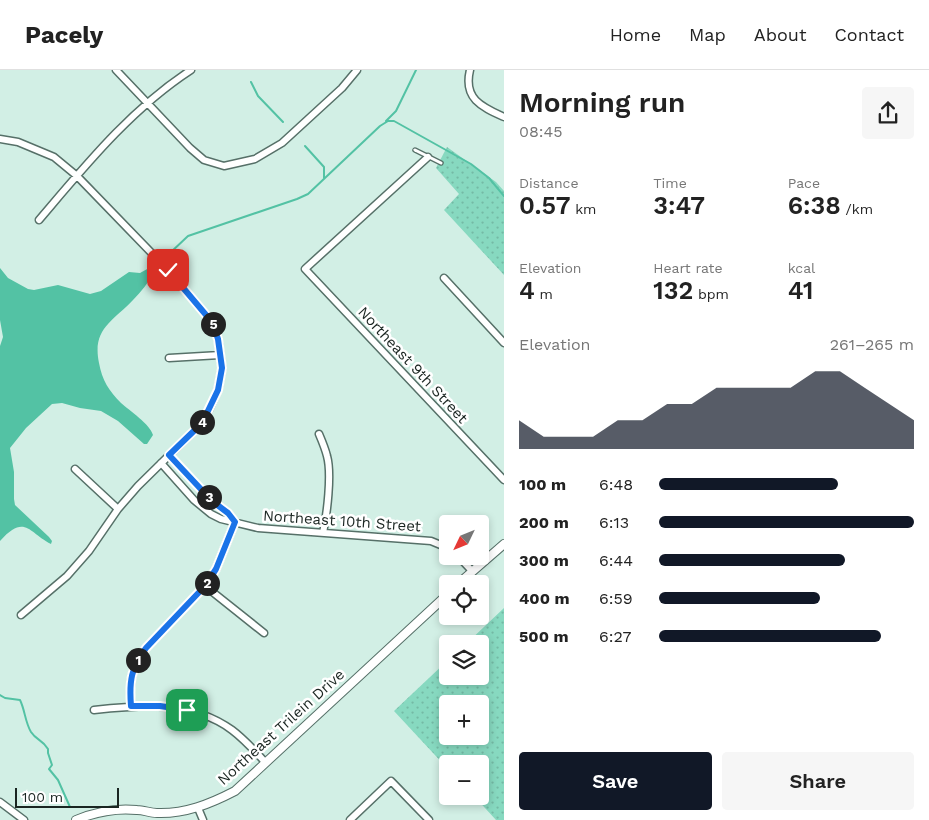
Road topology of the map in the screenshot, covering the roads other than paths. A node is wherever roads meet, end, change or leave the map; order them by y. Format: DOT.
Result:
graph roads {
  1 [pos="116,70"];
  2 [pos="191,70"];
  3 [pos="357,70"];
  4 [pos="470,70"];
  5 [pos="147,104"];
  6 [pos="504,117"];
  7 [pos="0,139"];
  8 [pos="415,150"];
  9 [pos="428,157"];
  10 [pos="441,163"];
  11 [pos="77,176"];
  12 [pos="39,220"];
  13 [pos="444,278"];
  14 [pos="504,344"];
  15 [pos="220,355"];
  16 [pos="169,358"];
  17 [pos="319,434"];
  18 [pos="169,455"];
  19 [pos="161,463"];
  20 [pos="74,469"];
  21 [pos="504,480"];
  22 [pos="118,509"];
  23 [pos="235,522"];
  24 [pos="323,533"];
  25 [pos="439,544"];
  26 [pos="504,544"];
  27 [pos="466,565"];
  28 [pos="472,571"];
  29 [pos="468,575"];
  30 [pos="205,586"];
  31 [pos="439,602"];
  32 [pos="21,615"];
  33 [pos="264,633"];
  34 [pos="131,706"];
  35 [pos="94,710"];
  36 [pos="265,762"];
  37 [pos="0,802"];
  38 [pos="198,808"];
  39 [pos="24,820"];
  40 [pos="76,820"];
  41 [pos="203,820"];
  42 [pos="350,820"];
  43 [pos="428,820"];
  1 -- 5 [label="street"];
  2 -- 5 [label="street"];
  3 -- 5 [label="street"];
  4 -- 6 [label="street"];
  5 -- 11 [label="street"];
  7 -- 11 [label="street"];
  8 -- 9 [label="lane"];
  9 -- 10 [label="lane"];
  9 -- 21 [label="street, Northeast 9th Street"];
  11 -- 12 [label="street"];
  11 -- 15 [label="street"];
  13 -- 14 [label="street"];
  15 -- 16 [label="street"];
  15 -- 18 [label="street"];
  17 -- 24 [label="street"];
  18 -- 19 [label="street"];
  18 -- 23 [label="street, Northeast 10th Street"];
  19 -- 22 [label="street"];
  19 -- 23 [label="street, Northeast 10th Street"];
  20 -- 22 [label="street"];
  22 -- 32 [label="street"];
  23 -- 24 [label="street, Northeast 10th Street"];
  23 -- 30 [label="street"];
  24 -- 25 [label="street, Northeast 10th Street"];
  26 -- 28 [label="street"];
  27 -- 28 [label="street"];
  28 -- 29 [label="street"];
  30 -- 33 [label="street"];
  30 -- 34 [label="street"];
  31 -- 36 [label="street, Northeast Trilein Drive"];
  34 -- 35 [label="street"];
  34 -- 36 [label="street"];
  36 -- 38 [label="street, Northeast Trilein Drive"];
  37 -- 39 [label="street"];
  38 -- 40 [label="street, Northeast Trilein Drive"];
  38 -- 41 [label="street"];
  42 -- 43 [label="street"];
}
